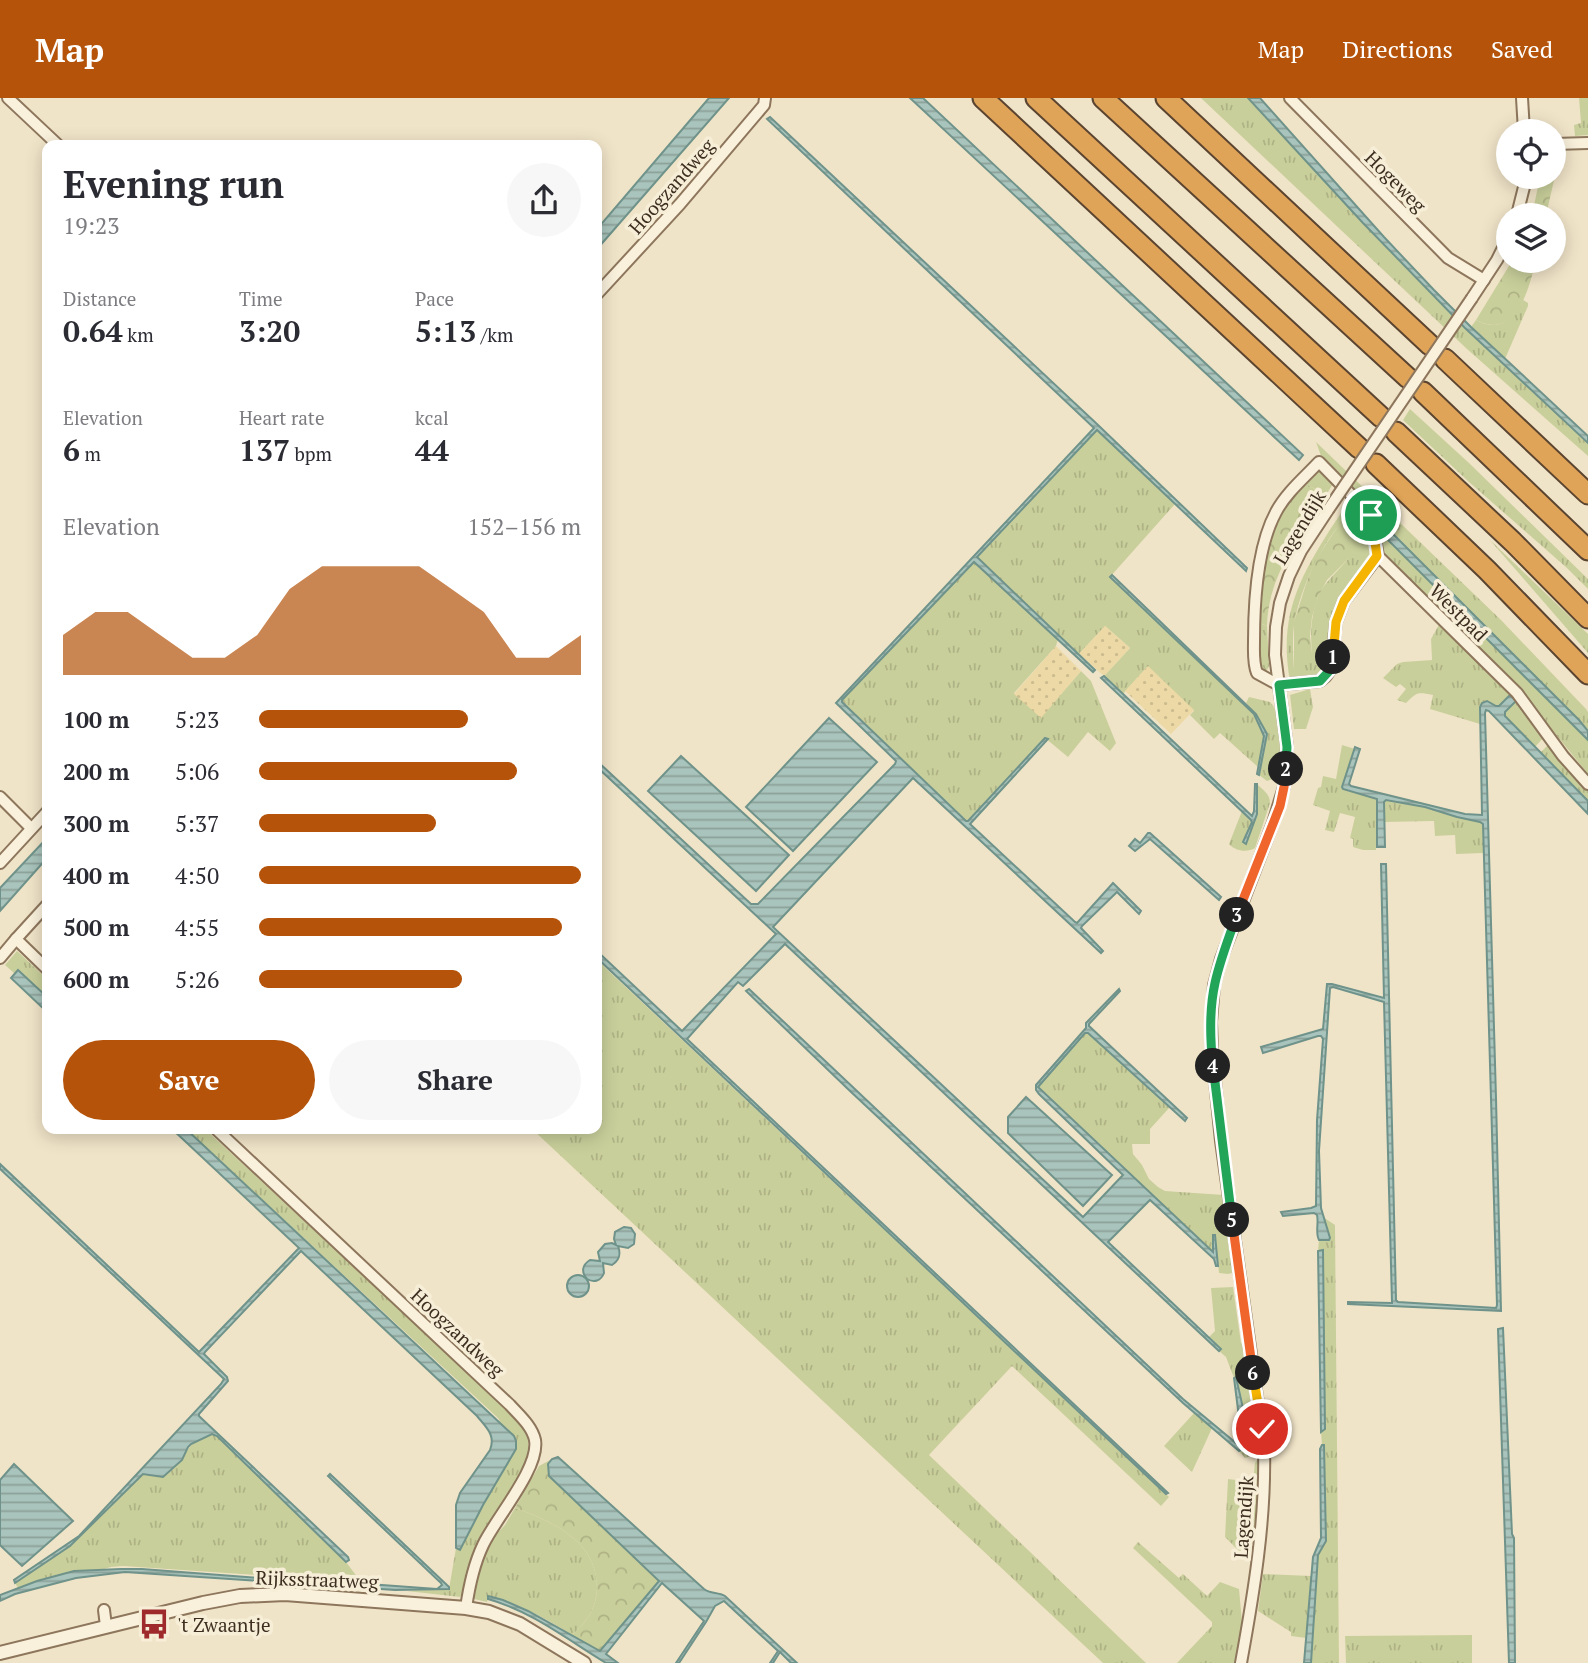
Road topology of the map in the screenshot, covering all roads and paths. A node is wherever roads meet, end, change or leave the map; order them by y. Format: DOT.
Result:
graph roads {
  1 [pos="8,98"];
  2 [pos="765,98"];
  3 [pos="983,98"];
  4 [pos="1036,98"];
  5 [pos="1103,98"];
  6 [pos="1166,98"];
  7 [pos="1290,98"];
  8 [pos="1522,98"];
  9 [pos="1523,119"];
  10 [pos="53,140"];
  11 [pos="1588,143"];
  12 [pos="1566,144"];
  13 [pos="1496,259"];
  14 [pos="1484,280"];
  15 [pos="602,289"];
  16 [pos="1430,345"];
  17 [pos="1445,359"];
  18 [pos="1408,378"];
  19 [pos="1423,392"];
  20 [pos="1381,417"];
  21 [pos="1396,432"];
  22 [pos="1359,448"];
  23 [pos="1376,464"];
  24 [pos="1588,494"];
  25 [pos="1588,550"];
  26 [pos="1377,556"];
  27 [pos="1588,618"];
  28 [pos="1588,674"];
  29 [pos="1279,685"];
  30 [pos="1588,784"];
  31 [pos="0,797"];
  32 [pos="42,817"];
  33 [pos="32,828"];
  34 [pos="0,863"];
  35 [pos="42,911"];
  36 [pos="16,940"];
  37 [pos="0,958"];
  38 [pos="42,964"];
  39 [pos="221,1134"];
  40 [pos="466,1608"];
  41 [pos="104,1610"];
  42 [pos="106,1626"];
  43 [pos="0,1653"];
  44 [pos="584,1663"];
  45 [pos="1241,1663"];
  1 -- 10 [label="street"];
  2 -- 15 [label="street, Hoogzandweg"];
  3 -- 22 [label="highway"];
  4 -- 20 [label="highway"];
  5 -- 18 [label="highway"];
  6 -- 16 [label="highway"];
  7 -- 14 [label="street, Hogeweg"];
  8 -- 9 [label="street"];
  11 -- 12 [label="street"];
  13 -- 14 [label="street, Lagendijk"];
  14 -- 29 [label="street, Lagendijk, bridge"];
  17 -- 24 [label="highway"];
  19 -- 25 [label="highway"];
  21 -- 27 [label="highway"];
  23 -- 28 [label="highway"];
  26 -- 29 [label="street"];
  26 -- 29 [label="street"];
  26 -- 30 [label="street, Westpad"];
  29 -- 45 [label="street, Lagendijk"];
  31 -- 33 [label="street"];
  32 -- 33 [label="street"];
  33 -- 34 [label="street"];
  35 -- 36 [label="street"];
  36 -- 37 [label="street"];
  36 -- 38 [label="street"];
  39 -- 40 [label="street, Hoogzandweg"];
  40 -- 42 [label="street, Rijksstraatweg"];
  40 -- 44 [label="street, Rijksstraatweg"];
  41 -- 42 [label="street"];
  42 -- 43 [label="street, Rijksstraatweg"];
}
